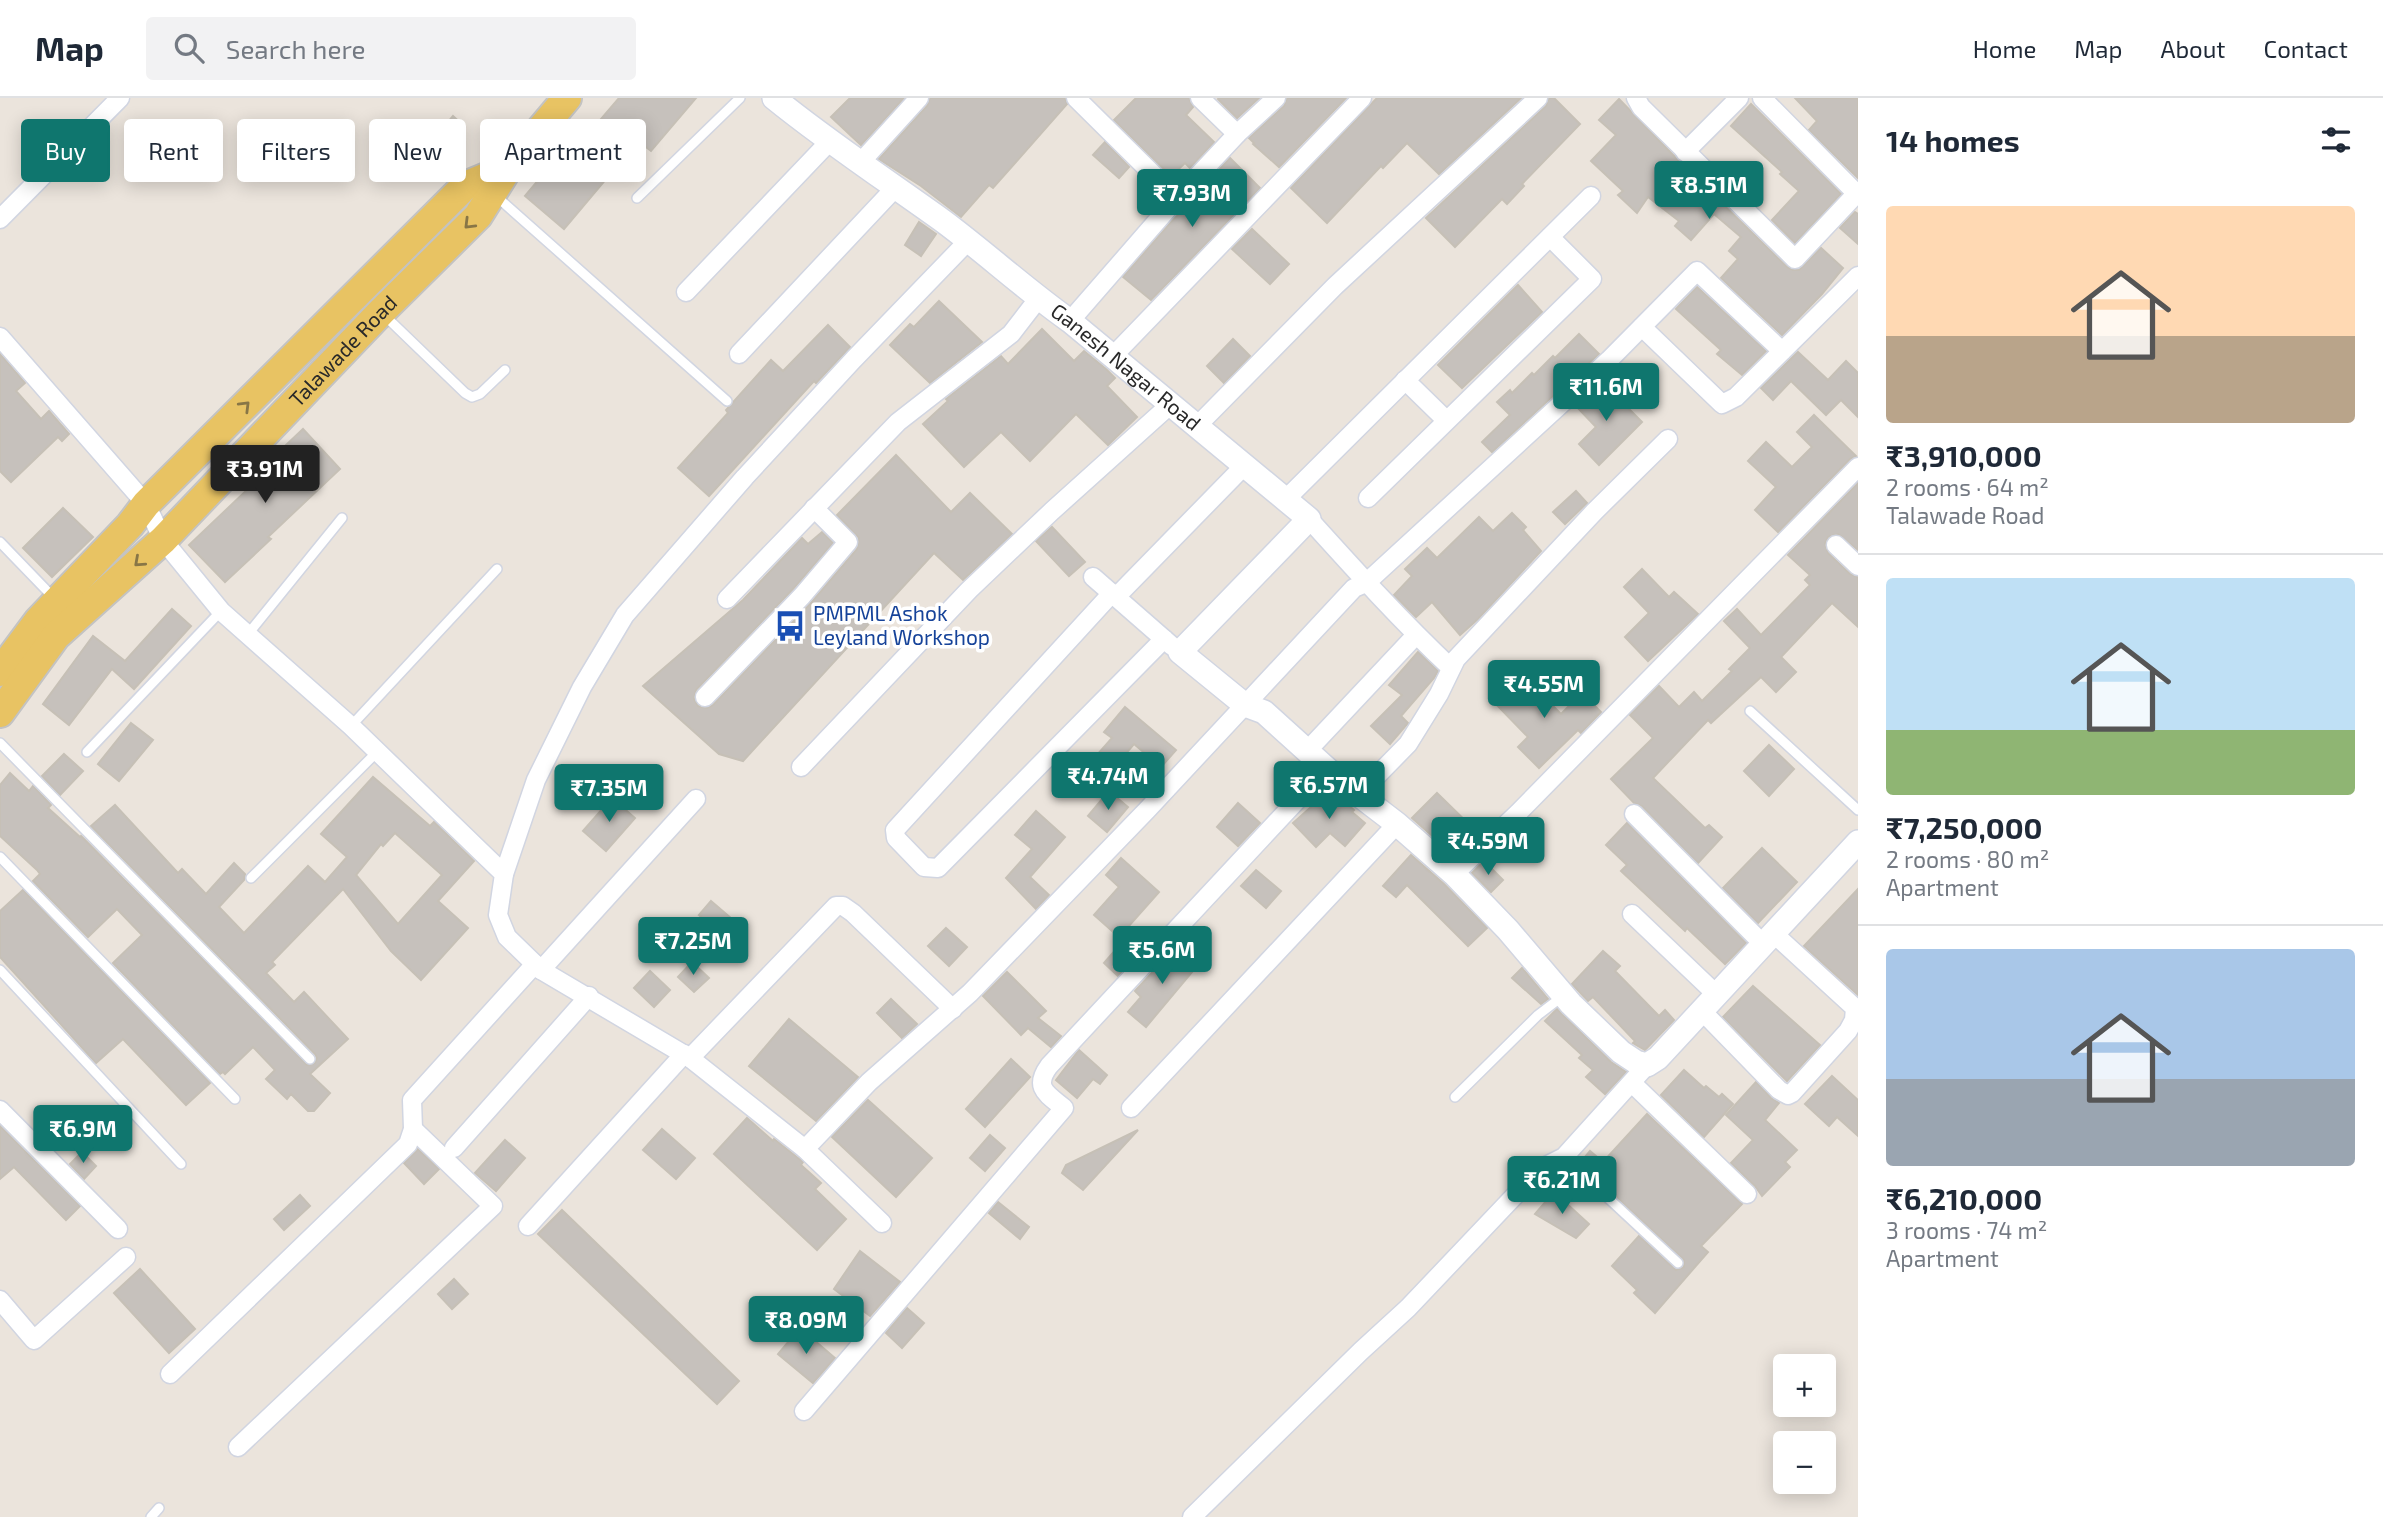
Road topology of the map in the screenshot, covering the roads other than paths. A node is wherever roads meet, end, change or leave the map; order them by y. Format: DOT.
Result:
graph roads {
  1 [pos="120,98"];
  2 [pos="567,98"];
  3 [pos="740,98"];
  4 [pos="774,98"];
  5 [pos="919,98"];
  6 [pos="1076,98"];
  7 [pos="1200,98"];
  8 [pos="1276,98"];
  9 [pos="1362,98"];
  10 [pos="1538,98"];
  11 [pos="1636,98"];
  12 [pos="1739,98"];
  13 [pos="1762,98"];
  14 [pos="550,119"];
  15 [pos="1237,135"];
  16 [pos="829,142"];
  17 [pos="1685,152"];
  18 [pos="860,163"];
  19 [pos="480,180"];
  20 [pos="500,182"];
  21 [pos="895,188"];
  22 [pos="493,193"];
  23 [pos="1857,194"];
  24 [pos="1591,196"];
  25 [pos="637,198"];
  26 [pos="1177,198"];
  27 [pos="0,219"];
  28 [pos="1550,237"];
  29 [pos="968,241"];
  30 [pos="1858,276"];
  31 [pos="686,292"];
  32 [pos="1038,299"];
  33 [pos="381,312"];
  34 [pos="1070,321"];
  35 [pos="1642,327"];
  36 [pos="0,337"];
  37 [pos="1782,351"];
  38 [pos="739,354"];
  39 [pos="1113,356"];
  40 [pos="505,370"];
  41 [pos="1405,380"];
  42 [pos="727,401"];
  43 [pos="1171,404"];
  44 [pos="1446,420"];
  45 [pos="1197,426"];
  46 [pos="1668,439"];
  47 [pos="1245,465"];
  48 [pos="1858,467"];
  49 [pos="1368,498"];
  50 [pos="1286,499"];
  51 [pos="146,504"];
  52 [pos="814,508"];
  53 [pos="342,518"];
  54 [pos="1309,519"];
  55 [pos="163,540"];
  56 [pos="0,541"];
  57 [pos="1836,545"];
  58 [pos="1858,566"];
  59 [pos="498,569"];
  60 [pos="1093,577"];
  61 [pos="1366,583"];
  62 [pos="1114,595"];
  63 [pos="727,599"];
  64 [pos="57,601"];
  65 [pos="221,611"];
  66 [pos="248,634"];
  67 [pos="1416,635"];
  68 [pos="1172,646"];
  69 [pos="1451,668"];
  70 [pos="0,672"];
  71 [pos="705,697"];
  72 [pos="1245,705"];
  73 [pos="1750,712"];
  74 [pos="0,713"];
  75 [pos="351,726"];
  76 [pos="0,743"];
  77 [pos="378,751"];
  78 [pos="1307,751"];
  79 [pos="88,752"];
  80 [pos="801,767"];
  81 [pos="1327,768"];
  82 [pos="1359,794"];
  83 [pos="696,799"];
  84 [pos="1858,810"];
  85 [pos="1634,814"];
  86 [pos="1397,824"];
  87 [pos="1858,842"];
  88 [pos="0,857"];
  89 [pos="504,874"];
  90 [pos="1454,874"];
  91 [pos="251,878"];
  92 [pos="1632,914"];
  93 [pos="1768,938"];
  94 [pos="538,967"];
  95 [pos="0,970"];
  96 [pos="589,996"];
  97 [pos="1563,996"];
  98 [pos="1709,1002"];
  99 [pos="953,1009"];
  100 [pos="687,1056"];
  101 [pos="310,1059"];
  102 [pos="1647,1065"];
  103 [pos="1633,1084"];
  104 [pos="1454,1097"];
  105 [pos="235,1098"];
  106 [pos="1131,1108"];
  107 [pos="0,1110"];
  108 [pos="413,1129"];
  109 [pos="454,1149"];
  110 [pos="805,1149"];
  111 [pos="1564,1157"];
  112 [pos="181,1164"];
  113 [pos="1747,1194"];
  114 [pos="882,1223"];
  115 [pos="528,1226"];
  116 [pos="118,1229"];
  117 [pos="126,1257"];
  118 [pos="1678,1263"];
  119 [pos="0,1300"];
  120 [pos="170,1374"];
  121 [pos="804,1411"];
  122 [pos="238,1447"];
  123 [pos="159,1508"];
  124 [pos="151,1517"];
  125 [pos="1192,1517"];
  1 -- 27 [label="street"];
  2 -- 14 [label="main road, Talawade Road"];
  3 -- 25 [label="lane"];
  4 -- 16 [label="street, Ganesh Nagar Road"];
  5 -- 18 [label="street"];
  6 -- 26 [label="street"];
  7 -- 15 [label="street"];
  8 -- 15 [label="street"];
  9 -- 39 [label="street"];
  10 -- 45 [label="street"];
  11 -- 17 [label="street"];
  12 -- 17 [label="street"];
  13 -- 23 [label="street"];
  15 -- 26 [label="street"];
  16 -- 18 [label="street, Ganesh Nagar Road"];
  16 -- 31 [label="street"];
  17 -- 23 [label="street"];
  18 -- 21 [label="street, Ganesh Nagar Road"];
  51 -- 19 [label="main road, Talawade Road, one-way"];
  20 -- 22 [label="main road, Talawade Road"];
  21 -- 29 [label="street, Ganesh Nagar Road"];
  21 -- 38 [label="street"];
  22 -- 33 [label="main road, Talawade Road, one-way"];
  22 -- 42 [label="lane"];
  24 -- 28 [label="street"];
  26 -- 34 [label="street"];
  28 -- 41 [label="street"];
  28 -- 44 [label="street"];
  29 -- 32 [label="street, Ganesh Nagar Road"];
  29 -- 89 [label="street"];
  30 -- 37 [label="street"];
  32 -- 34 [label="street, Ganesh Nagar Road"];
  32 -- 52 [label="street"];
  33 -- 40 [label="lane"];
  33 -- 55 [label="main road, Talawade Road"];
  34 -- 39 [label="street, Ganesh Nagar Road"];
  35 -- 37 [label="street"];
  35 -- 37 [label="street"];
  35 -- 61 [label="street"];
  36 -- 51 [label="street"];
  39 -- 43 [label="street, Ganesh Nagar Road"];
  41 -- 44 [label="street"];
  41 -- 50 [label="street"];
  43 -- 45 [label="street, Ganesh Nagar Road"];
  43 -- 80 [label="street"];
  44 -- 49 [label="street"];
  45 -- 47 [label="street, Ganesh Nagar Road"];
  46 -- 69 [label="street"];
  47 -- 50 [label="street, Ganesh Nagar Road"];
  47 -- 62 [label="street"];
  48 -- 90 [label="street"];
  50 -- 54 [label="street, Ganesh Nagar Road"];
  51 -- 55 [label="street"];
  51 -- 64 [label="main road, Talawade Road"];
  52 -- 63 [label="street"];
  52 -- 71 [label="street"];
  53 -- 66 [label="lane"];
  54 -- 61 [label="street, Ganesh Nagar Road"];
  54 -- 68 [label="street"];
  55 -- 65 [label="street"];
  55 -- 74 [label="main road, Talawade Road, one-way"];
  56 -- 64 [label="lane"];
  57 -- 58 [label="street"];
  59 -- 75 [label="lane"];
  60 -- 62 [label="street"];
  61 -- 67 [label="street, Ganesh Nagar Road"];
  61 -- 72 [label="street"];
  62 -- 68 [label="street"];
  62 -- 68 [label="street"];
  64 -- 70 [label="main road, Talawade Road"];
  65 -- 66 [label="street"];
  65 -- 79 [label="lane"];
  66 -- 75 [label="street"];
  67 -- 69 [label="street, Ganesh Nagar Road"];
  67 -- 78 [label="street"];
  68 -- 72 [label="street"];
  69 -- 82 [label="street"];
  72 -- 78 [label="street"];
  72 -- 99 [label="street"];
  73 -- 84 [label="lane"];
  75 -- 77 [label="street"];
  76 -- 101 [label="lane"];
  77 -- 89 [label="street"];
  77 -- 91 [label="lane"];
  78 -- 81 [label="street"];
  81 -- 82 [label="street"];
  81 -- 121 [label="street"];
  82 -- 86 [label="street"];
  83 -- 94 [label="street"];
  85 -- 93 [label="street"];
  86 -- 90 [label="street"];
  86 -- 106 [label="street"];
  87 -- 93 [label="street"];
  88 -- 105 [label="lane"];
  89 -- 94 [label="street"];
  90 -- 97 [label="street"];
  92 -- 98 [label="street"];
  93 -- 98 [label="street"];
  93 -- 98 [label="street"];
  94 -- 96 [label="street"];
  94 -- 108 [label="street"];
  95 -- 112 [label="lane"];
  96 -- 100 [label="street"];
  96 -- 109 [label="street"];
  97 -- 102 [label="street"];
  97 -- 104 [label="lane"];
  98 -- 102 [label="street"];
  99 -- 100 [label="street"];
  99 -- 110 [label="street"];
  100 -- 110 [label="street"];
  100 -- 115 [label="street"];
  102 -- 103 [label="street"];
  103 -- 111 [label="street"];
  103 -- 113 [label="street"];
  107 -- 116 [label="street"];
  108 -- 120 [label="street"];
  108 -- 122 [label="street"];
  110 -- 114 [label="street"];
  111 -- 118 [label="lane"];
  111 -- 125 [label="street"];
  117 -- 119 [label="street"];
  123 -- 124 [label="lane"];
}
